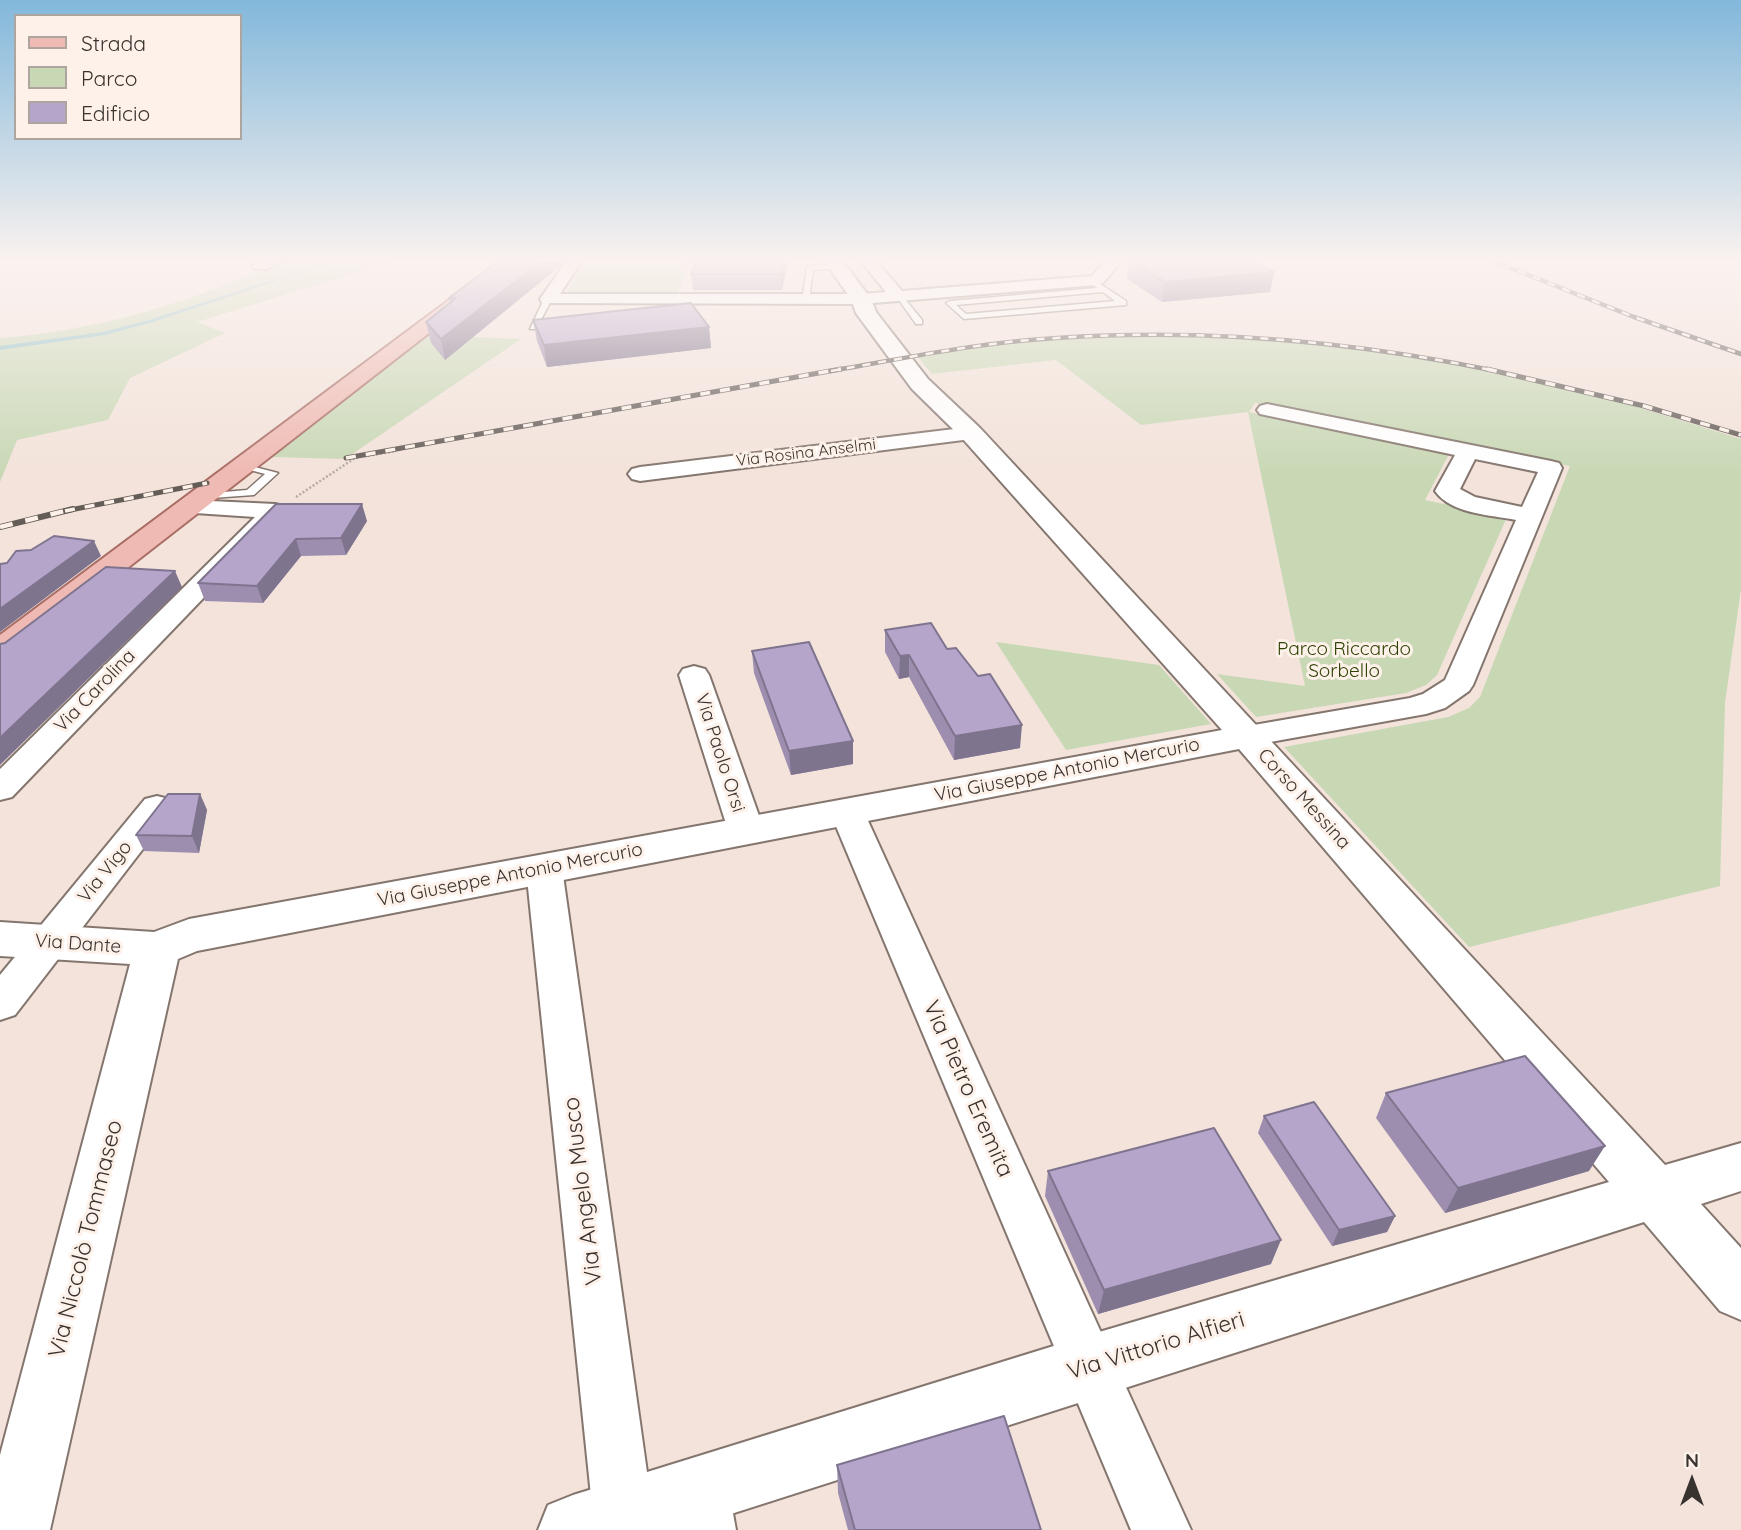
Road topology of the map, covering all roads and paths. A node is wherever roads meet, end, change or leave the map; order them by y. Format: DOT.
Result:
graph roads {
  1 [pos="420,330"];
  2 [pos="879,330"];
  3 [pos="1267,410"];
  4 [pos="960,421"];
  5 [pos="396,451"];
  6 [pos="1468,451"];
  7 [pos="243,465"];
  8 [pos="640,474"];
  9 [pos="195,502"];
  10 [pos="275,511"];
  11 [pos="1530,516"];
  12 [pos="107,571"];
  13 [pos="180,579"];
  14 [pos="0,651"];
  15 [pos="694,675"];
  16 [pos="1248,736"];
  17 [pos="0,789"];
  18 [pos="157,807"];
  19 [pos="847,812"];
  20 [pos="746,831"];
  21 [pos="544,868"];
  22 [pos="0,939"];
  23 [pos="49,942"];
  24 [pos="157,949"];
  25 [pos="0,1004"];
  26 [pos="1741,1167"];
  27 [pos="1655,1195"];
  28 [pos="1741,1291"];
  29 [pos="1090,1367"];
  30 [pos="703,1510"];
  31 [pos="598,1522"];
  32 [pos="15,1530"];
  33 [pos="1161,1530"];
  1 -- 7 [label="main road"];
  2 -- 4 [label="street, Corso Messina"];
  3 -- 6 [label="street, Via Giuseppe Antonio Mercurio"];
  4 -- 8 [label="street, Via Rosina Anselmi"];
  4 -- 16 [label="street, Corso Messina"];
  5 -- 10 [label="path"];
  6 -- 11 [label="street"];
  6 -- 11 [label="street, Via Giuseppe Antonio Mercurio"];
  7 -- 9 [label="main road"];
  7 -- 9 [label="lane"];
  9 -- 10 [label="street"];
  9 -- 12 [label="main road"];
  10 -- 13 [label="street"];
  11 -- 16 [label="street, Via Giuseppe Antonio Mercurio"];
  12 -- 13 [label="street"];
  12 -- 14 [label="main road"];
  13 -- 17 [label="street, Via Carolina"];
  15 -- 20 [label="street, Via Paolo Orsi"];
  16 -- 19 [label="street, Via Giuseppe Antonio Mercurio"];
  16 -- 27 [label="street, Corso Messina"];
  18 -- 23 [label="street, Via Vigo"];
  19 -- 20 [label="street, Via Giuseppe Antonio Mercurio"];
  19 -- 29 [label="street, Via Pietro Eremita"];
  20 -- 21 [label="street, Via Giuseppe Antonio Mercurio"];
  21 -- 24 [label="street, Via Giuseppe Antonio Mercurio"];
  21 -- 31 [label="street, Via Angelo Musco"];
  22 -- 23 [label="street, Via Dante"];
  23 -- 24 [label="street, Via Dante"];
  23 -- 25 [label="street, Via Vigo"];
  24 -- 32 [label="street, Via Niccolò Tommaseo"];
  26 -- 27 [label="street, Via Vittorio Alfieri"];
  27 -- 28 [label="street, Corso Messina"];
  27 -- 29 [label="street, Via Vittorio Alfieri"];
  29 -- 30 [label="street, Via Vittorio Alfieri"];
  29 -- 33 [label="street, Via Pietro Eremita"];
  30 -- 31 [label="street, Via Vittorio Alfieri"];
}
